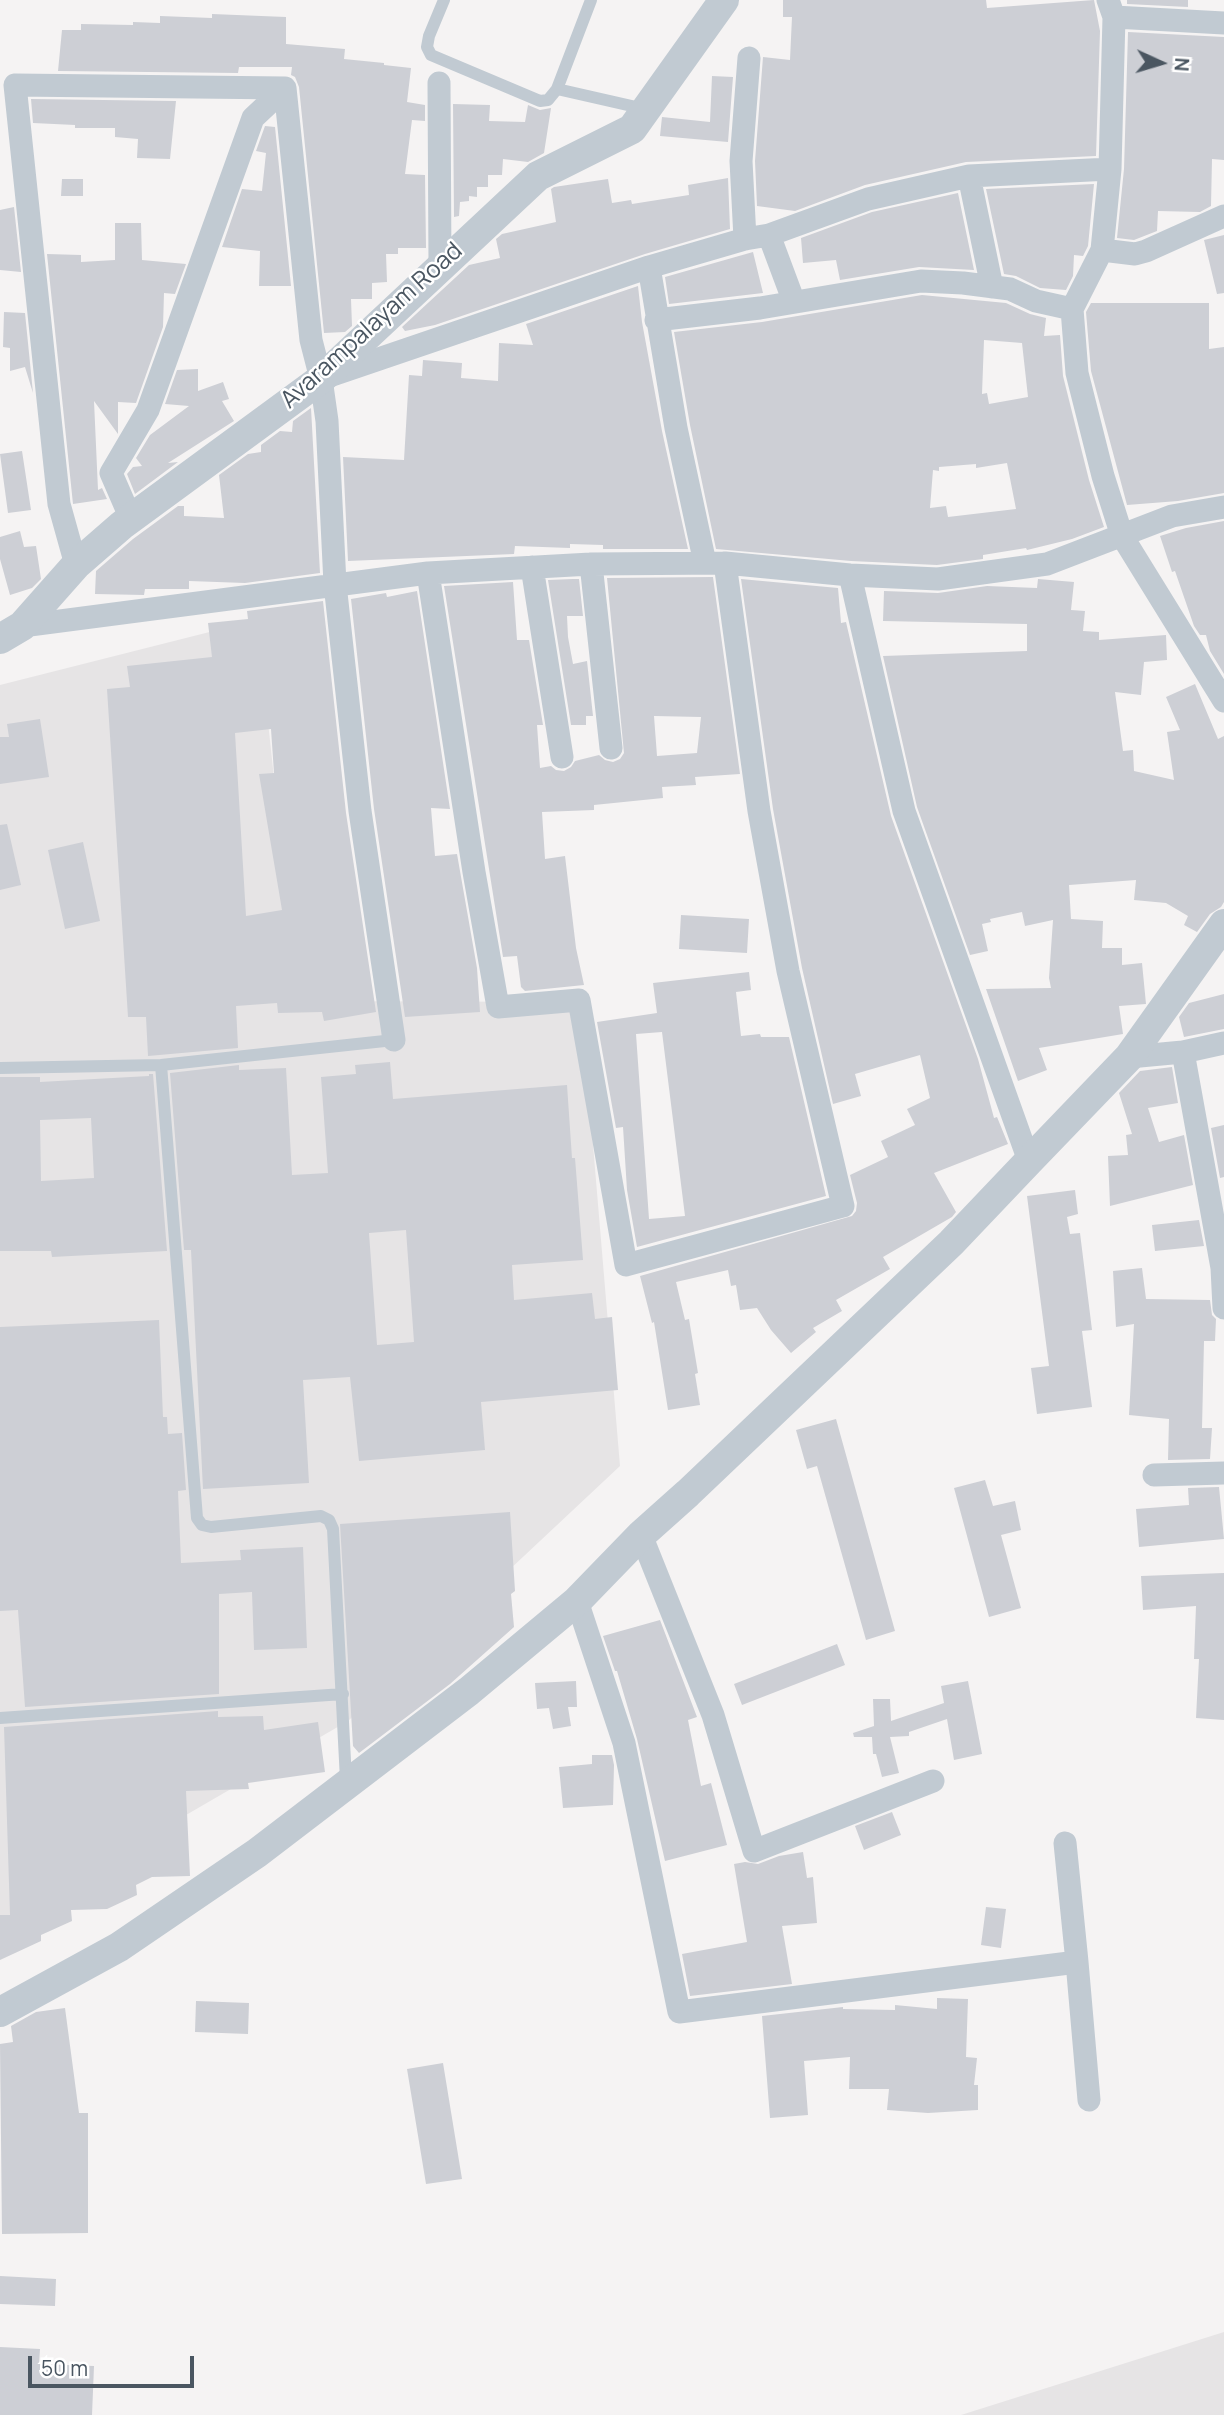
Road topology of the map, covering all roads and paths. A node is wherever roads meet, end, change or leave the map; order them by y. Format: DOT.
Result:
graph roads {
  1 [pos="444,0"];
  2 [pos="591,0"];
  3 [pos="724,0"];
  4 [pos="1111,8"];
  5 [pos="1224,23"];
  6 [pos="749,58"];
  7 [pos="439,83"];
  8 [pos="285,88"];
  9 [pos="557,89"];
  10 [pos="645,109"];
  11 [pos="1110,169"];
  12 [pos="969,176"];
  13 [pos="1224,216"];
  14 [pos="769,234"];
  15 [pos="745,239"];
  16 [pos="1102,250"];
  17 [pos="440,266"];
  18 [pos="649,267"];
  19 [pos="992,287"];
  20 [pos="794,302"];
  21 [pos="1072,309"];
  22 [pos="656,320"];
  23 [pos="321,379"];
  24 [pos="1224,507"];
  25 [pos="131,519"];
  26 [pos="1122,536"];
  27 [pos="715,563"];
  28 [pos="591,564"];
  29 [pos="76,565"];
  30 [pos="532,567"];
  31 [pos="428,573"];
  32 [pos="850,575"];
  33 [pos="335,584"];
  34 [pos="11,633"];
  35 [pos="1224,701"];
  36 [pos="611,748"];
  37 [pos="562,757"];
  38 [pos="1224,924"];
  39 [pos="394,1040"];
  40 [pos="1224,1043"];
  41 [pos="1184,1052"];
  42 [pos="1129,1057"];
  43 [pos="161,1065"];
  44 [pos="0,1068"];
  45 [pos="1029,1161"];
  46 [pos="1224,1308"];
  47 [pos="1224,1472"];
  48 [pos="1154,1475"];
  49 [pos="641,1535"];
  50 [pos="577,1601"];
  51 [pos="343,1694"];
  52 [pos="0,1718"];
  53 [pos="933,1781"];
  54 [pos="346,1785"];
  55 [pos="1065,1843"];
  56 [pos="1077,1962"];
  57 [pos="0,2012"];
  58 [pos="1089,2100"];
  1 -- 9 [label="lane"];
  2 -- 9 [label="lane"];
  3 -- 10 [label="street, Avarampalayam Road"];
  4 -- 5 [label="street"];
  4 -- 11 [label="street"];
  6 -- 15 [label="street"];
  7 -- 17 [label="street"];
  8 -- 23 [label="street"];
  8 -- 25 [label="street"];
  8 -- 29 [label="street"];
  9 -- 10 [label="lane"];
  10 -- 17 [label="street, Avarampalayam Road"];
  11 -- 12 [label="street"];
  11 -- 16 [label="street"];
  12 -- 14 [label="street"];
  12 -- 19 [label="street"];
  13 -- 16 [label="street"];
  14 -- 15 [label="street"];
  14 -- 20 [label="street"];
  15 -- 18 [label="street"];
  16 -- 21 [label="street"];
  17 -- 23 [label="street, Avarampalayam Road"];
  18 -- 22 [label="street"];
  18 -- 23 [label="street"];
  19 -- 20 [label="street"];
  19 -- 21 [label="street"];
  20 -- 22 [label="street"];
  21 -- 26 [label="street"];
  22 -- 27 [label="street"];
  23 -- 25 [label="street, Avarampalayam Road"];
  23 -- 33 [label="street"];
  24 -- 26 [label="street"];
  25 -- 29 [label="street, Avarampalayam Road"];
  26 -- 32 [label="street"];
  26 -- 35 [label="street"];
  27 -- 28 [label="street"];
  27 -- 31 [label="street"];
  27 -- 32 [label="street"];
  28 -- 30 [label="street"];
  28 -- 36 [label="street"];
  29 -- 34 [label="street, Avarampalayam Road"];
  30 -- 31 [label="street"];
  30 -- 37 [label="street"];
  31 -- 33 [label="street"];
  32 -- 45 [label="street"];
  33 -- 34 [label="street"];
  33 -- 39 [label="street"];
  38 -- 42 [label="street"];
  39 -- 43 [label="lane"];
  40 -- 41 [label="street"];
  41 -- 42 [label="street"];
  41 -- 46 [label="street"];
  42 -- 45 [label="street"];
  43 -- 44 [label="lane"];
  43 -- 51 [label="lane"];
  45 -- 49 [label="street"];
  47 -- 48 [label="street"];
  49 -- 50 [label="street"];
  49 -- 53 [label="street"];
  50 -- 54 [label="street"];
  50 -- 56 [label="street"];
  51 -- 52 [label="lane"];
  51 -- 54 [label="lane"];
  54 -- 57 [label="street"];
  55 -- 56 [label="street"];
  56 -- 58 [label="street"];
}
